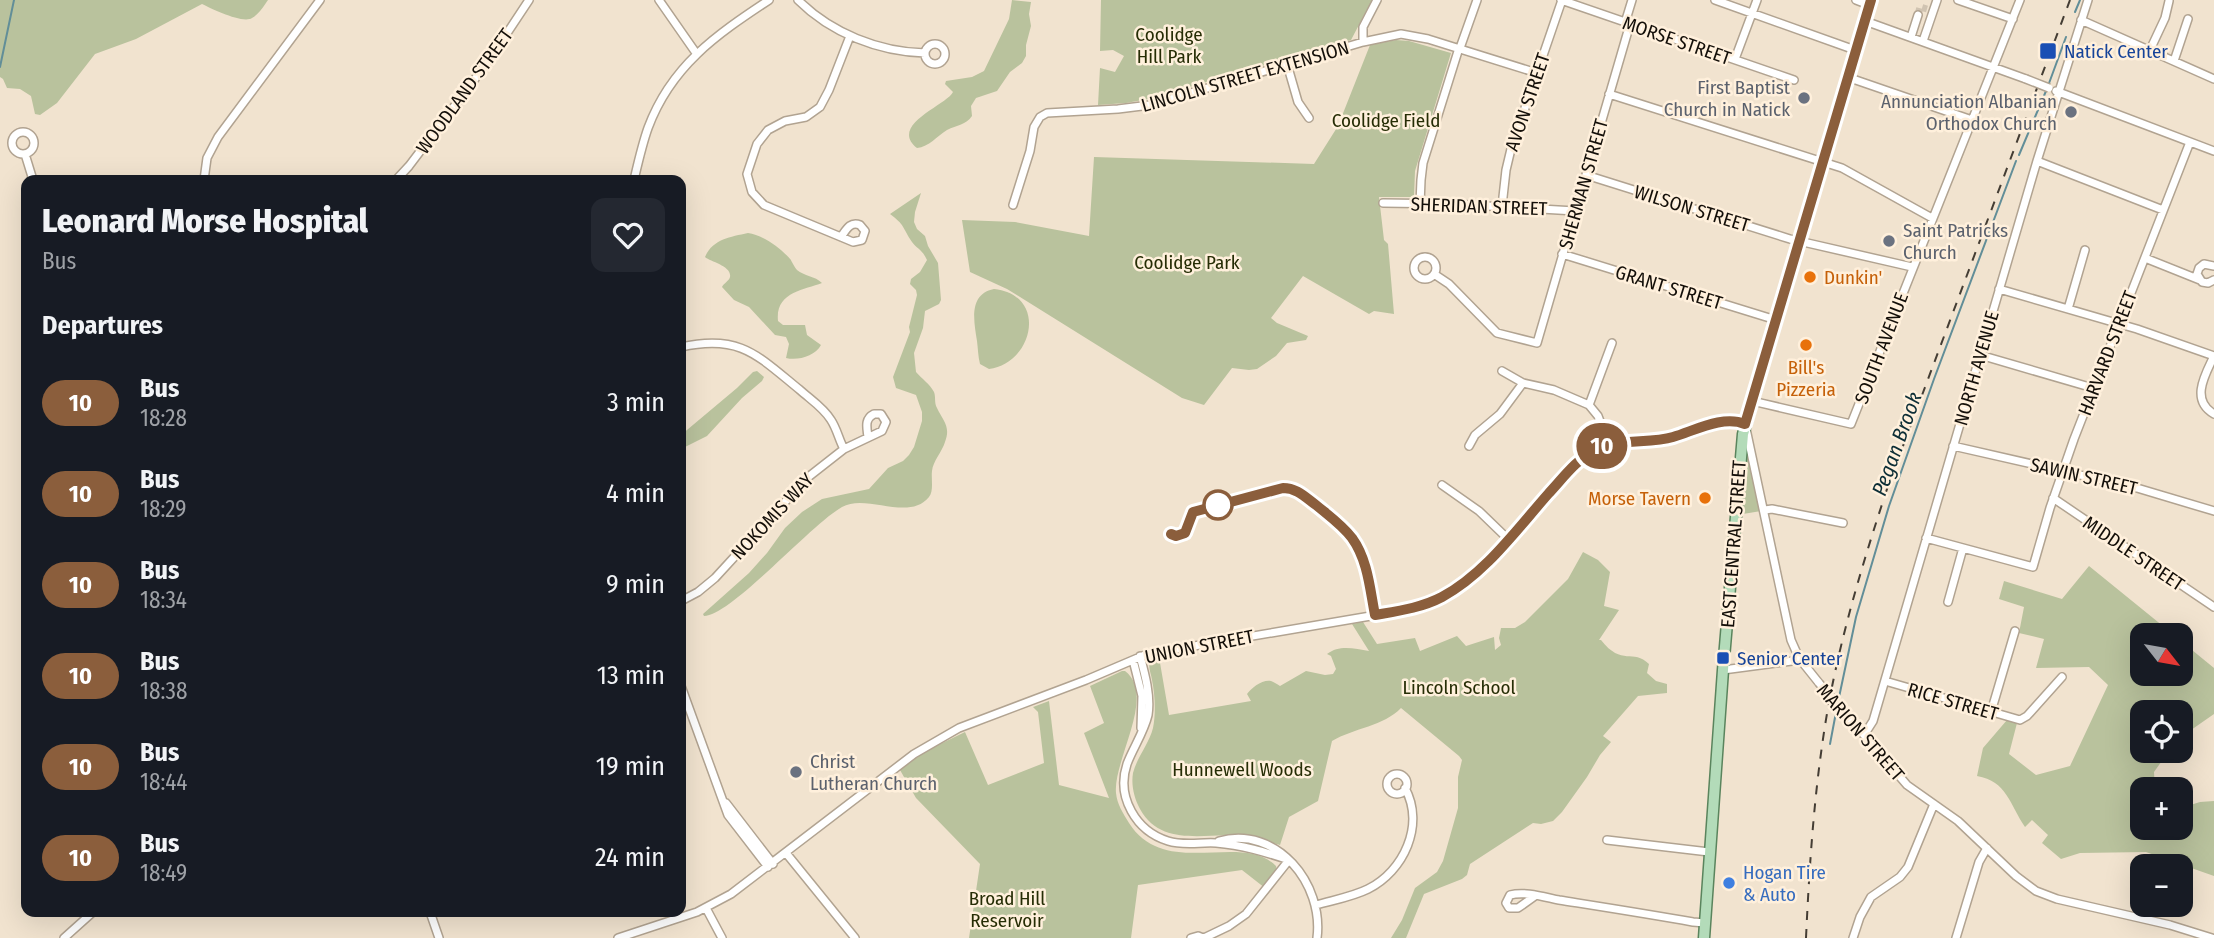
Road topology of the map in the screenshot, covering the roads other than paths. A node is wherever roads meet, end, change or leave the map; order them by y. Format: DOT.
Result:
graph roads {
  1 [pos="320,0"];
  2 [pos="529,0"];
  3 [pos="659,0"];
  4 [pos="769,0"];
  5 [pos="798,0"];
  6 [pos="1377,0"];
  7 [pos="1477,0"];
  8 [pos="1632,0"];
  9 [pos="1715,0"];
  10 [pos="1757,0"];
  11 [pos="1856,0"];
  12 [pos="1937,0"];
  13 [pos="1958,0"];
  14 [pos="2020,0"];
  15 [pos="2088,0"];
  16 [pos="1565,1"];
  17 [pos="2169,1"];
  18 [pos="1870,2"];
  19 [pos="1752,13"];
  20 [pos="1918,15"];
  21 [pos="2013,19"];
  22 [pos="2188,19"];
  23 [pos="2081,20"];
  24 [pos="1864,21"];
  25 [pos="1627,23"];
  26 [pos="850,36"];
  27 [pos="1910,37"];
  28 [pos="1923,41"];
  29 [pos="1363,42"];
  30 [pos="1459,48"];
  31 [pos="1855,50"];
  32 [pos="2150,50"];
  33 [pos="696,53"];
  34 [pos="925,54"];
  35 [pos="1735,60"];
  36 [pos="2174,61"];
  37 [pos="1287,64"];
  38 [pos="1994,67"];
  39 [pos="1537,73"];
  40 [pos="1847,77"];
  41 [pos="2214,79"];
  42 [pos="1794,80"];
  43 [pos="2059,92"];
  44 [pos="1609,94"];
  45 [pos="1309,118"];
  46 [pos="1972,120"];
  47 [pos="2190,142"];
  48 [pos="2214,150"];
  49 [pos="26,153"];
  50 [pos="1822,161"];
  51 [pos="2037,161"];
  52 [pos="32,175"];
  53 [pos="205,175"];
  54 [pos="401,175"];
  55 [pos="635,175"];
  56 [pos="1586,175"];
  57 [pos="1383,203"];
  58 [pos="1420,204"];
  59 [pos="1013,205"];
  60 [pos="1502,206"];
  61 [pos="2163,210"];
  62 [pos="1575,211"];
  63 [pos="1932,218"];
  64 [pos="841,237"];
  65 [pos="1798,241"];
  66 [pos="2085,250"];
  67 [pos="1562,254"];
  68 [pos="2145,258"];
  69 [pos="1912,267"];
  70 [pos="2214,267"];
  71 [pos="1434,274"];
  72 [pos="2200,280"];
  73 [pos="2214,280"];
  74 [pos="1999,289"];
  75 [pos="2068,309"];
  76 [pos="1776,320"];
  77 [pos="2119,324"];
  78 [pos="1612,343"];
  79 [pos="686,346"];
  80 [pos="1980,355"];
  81 [pos="2214,356"];
  82 [pos="1502,371"];
  83 [pos="1523,383"];
  84 [pos="2094,388"];
  85 [pos="1752,401"];
  86 [pos="1589,405"];
  87 [pos="2214,414"];
  88 [pos="1745,424"];
  89 [pos="868,436"];
  90 [pos="1609,444"];
  91 [pos="1469,446"];
  92 [pos="1954,446"];
  93 [pos="844,449"];
  94 [pos="2062,472"];
  95 [pos="1442,485"];
  96 [pos="2053,498"];
  97 [pos="1765,510"];
  98 [pos="2214,511"];
  99 [pos="1843,523"];
  100 [pos="1926,538"];
  101 [pos="1508,539"];
  102 [pos="1963,548"];
  103 [pos="686,598"];
  104 [pos="1948,601"];
  105 [pos="2214,607"];
  106 [pos="2015,631"];
  107 [pos="1799,657"];
  108 [pos="1137,658"];
  109 [pos="1723,670"];
  110 [pos="2062,677"];
  111 [pos="1885,681"];
  112 [pos="686,699"];
  113 [pos="1991,712"];
  114 [pos="1864,735"];
  115 [pos="1405,789"];
  116 [pos="1934,804"];
  117 [pos="1607,840"];
  118 [pos="1987,848"];
  119 [pos="1709,852"];
  120 [pos="786,853"];
  121 [pos="1289,860"];
  122 [pos="770,865"];
  123 [pos="1535,896"];
  124 [pos="1316,905"];
  125 [pos="706,908"];
  126 [pos="686,915"];
  127 [pos="87,917"];
  128 [pos="431,917"];
  129 [pos="680,917"];
  130 [pos="1705,923"];
  131 [pos="64,938"];
  132 [pos="439,938"];
  133 [pos="618,938"];
  134 [pos="722,938"];
  135 [pos="855,938"];
  136 [pos="1191,938"];
  137 [pos="1203,938"];
  138 [pos="1317,938"];
  139 [pos="1704,938"];
  140 [pos="1853,938"];
  141 [pos="1956,938"];
  142 [pos="2212,938"];
  1 -- 53 [label="street"];
  2 -- 54 [label="street, WOODLAND STREET"];
  3 -- 33 [label="street"];
  4 -- 33 [label="street"];
  5 -- 26 [label="street"];
  6 -- 29 [label="street"];
  7 -- 30 [label="street"];
  8 -- 25 [label="street, SHERMAN STREET"];
  9 -- 19 [label="street"];
  10 -- 19 [label="street"];
  11 -- 18 [label="street"];
  12 -- 28 [label="street"];
  13 -- 21 [label="street"];
  14 -- 21 [label="street, SOUTH AVENUE"];
  15 -- 23 [label="street, NORTH AVENUE"];
  16 -- 25 [label="street, MORSE STREET"];
  16 -- 39 [label="street, AVON STREET"];
  17 -- 32 [label="street"];
  18 -- 24 [label="main road, EAST CENTRAL STREET"];
  19 -- 31 [label="street"];
  19 -- 35 [label="street"];
  20 -- 27 [label="street"];
  21 -- 38 [label="street, SOUTH AVENUE"];
  22 -- 36 [label="street"];
  23 -- 32 [label="street"];
  23 -- 43 [label="street, NORTH AVENUE"];
  24 -- 27 [label="street"];
  24 -- 31 [label="main road, EAST CENTRAL STREET"];
  25 -- 35 [label="street, MORSE STREET"];
  25 -- 44 [label="street, SHERMAN STREET"];
  26 -- 34 [label="street"];
  26 -- 64 [label="street"];
  27 -- 28 [label="street"];
  28 -- 38 [label="street"];
  29 -- 30 [label="street, LINCOLN STREET EXTENSION"];
  29 -- 37 [label="street, LINCOLN STREET EXTENSION"];
  30 -- 39 [label="street, LINCOLN STREET EXTENSION"];
  30 -- 58 [label="street"];
  31 -- 40 [label="main road, EAST CENTRAL STREET"];
  32 -- 36 [label="street"];
  33 -- 55 [label="street"];
  35 -- 42 [label="street, MORSE STREET"];
  36 -- 41 [label="street"];
  37 -- 45 [label="street"];
  37 -- 59 [label="street, LINCOLN STREET EXTENSION"];
  38 -- 43 [label="street, bridge"];
  38 -- 46 [label="street, SOUTH AVENUE"];
  39 -- 60 [label="street, AVON STREET"];
  40 -- 46 [label="street"];
  40 -- 50 [label="main road, EAST CENTRAL STREET"];
  43 -- 47 [label="street"];
  43 -- 51 [label="street, NORTH AVENUE"];
  44 -- 50 [label="street"];
  44 -- 56 [label="street, SHERMAN STREET"];
  46 -- 63 [label="street, SOUTH AVENUE"];
  47 -- 48 [label="street"];
  47 -- 61 [label="street, HARVARD STREET"];
  49 -- 52 [label="street"];
  50 -- 63 [label="street"];
  50 -- 65 [label="main road, EAST CENTRAL STREET"];
  51 -- 61 [label="street"];
  51 -- 74 [label="street, NORTH AVENUE"];
  56 -- 62 [label="street, SHERMAN STREET"];
  56 -- 65 [label="street, WILSON STREET"];
  57 -- 58 [label="street, SHERIDAN STREET"];
  58 -- 60 [label="street, SHERIDAN STREET"];
  60 -- 62 [label="street, SHERIDAN STREET"];
  61 -- 68 [label="street, HARVARD STREET"];
  62 -- 67 [label="street, SHERMAN STREET"];
  63 -- 69 [label="street, SOUTH AVENUE"];
  65 -- 69 [label="street, WILSON STREET"];
  65 -- 76 [label="main road, EAST CENTRAL STREET"];
  66 -- 75 [label="street"];
  67 -- 71 [label="street, SHERMAN STREET"];
  67 -- 76 [label="street, GRANT STREET"];
  68 -- 72 [label="street"];
  68 -- 77 [label="street, HARVARD STREET"];
  69 -- 85 [label="street, SOUTH AVENUE"];
  70 -- 72 [label="street"];
  72 -- 73 [label="street"];
  74 -- 75 [label="street"];
  74 -- 80 [label="street, NORTH AVENUE"];
  75 -- 77 [label="street"];
  76 -- 85 [label="main road, EAST CENTRAL STREET"];
  77 -- 81 [label="street"];
  77 -- 84 [label="street, HARVARD STREET"];
  78 -- 86 [label="street"];
  79 -- 93 [label="street"];
  80 -- 84 [label="street"];
  80 -- 92 [label="street, NORTH AVENUE"];
  81 -- 87 [label="street"];
  82 -- 83 [label="street"];
  83 -- 86 [label="street"];
  83 -- 91 [label="street"];
  84 -- 94 [label="street, HARVARD STREET"];
  85 -- 88 [label="main road, EAST CENTRAL STREET"];
  86 -- 90 [label="street"];
  88 -- 90 [label="street, UNION STREET"];
  88 -- 97 [label="street, MARION STREET"];
  88 -- 109 [label="main road, EAST CENTRAL STREET"];
  89 -- 93 [label="street, NOKOMIS WAY"];
  90 -- 101 [label="street, UNION STREET"];
  92 -- 94 [label="street, SAWIN STREET"];
  92 -- 100 [label="street, NORTH AVENUE"];
  93 -- 103 [label="street, NOKOMIS WAY"];
  94 -- 96 [label="street, HARVARD STREET"];
  94 -- 98 [label="street, SAWIN STREET"];
  95 -- 101 [label="street"];
  96 -- 102 [label="street, HARVARD STREET"];
  96 -- 105 [label="street, MIDDLE STREET"];
  97 -- 99 [label="street"];
  97 -- 107 [label="street, MARION STREET"];
  100 -- 102 [label="street"];
  100 -- 111 [label="street, NORTH AVENUE"];
  101 -- 108 [label="street, UNION STREET"];
  102 -- 104 [label="street"];
  106 -- 113 [label="street"];
  107 -- 109 [label="street"];
  107 -- 114 [label="street, MARION STREET, bridge"];
  108 -- 120 [label="street, UNION STREET"];
  108 -- 121 [label="street"];
  109 -- 119 [label="main road, EAST CENTRAL STREET"];
  110 -- 113 [label="street, RICE STREET"];
  111 -- 113 [label="street, RICE STREET"];
  111 -- 114 [label="street, NORTH AVENUE"];
  112 -- 122 [label="street"];
  114 -- 116 [label="street, MARION STREET"];
  115 -- 124 [label="street"];
  116 -- 118 [label="street, MARION STREET"];
  116 -- 140 [label="street"];
  117 -- 119 [label="street"];
  118 -- 141 [label="street"];
  118 -- 142 [label="street, MARION STREET"];
  119 -- 130 [label="main road, EAST CENTRAL STREET"];
  120 -- 122 [label="street, UNION STREET"];
  120 -- 135 [label="street"];
  121 -- 124 [label="street"];
  121 -- 137 [label="street"];
  122 -- 125 [label="street, UNION STREET"];
  123 -- 130 [label="street"];
  124 -- 138 [label="street"];
  125 -- 126 [label="street, UNION STREET"];
  125 -- 134 [label="street"];
  127 -- 131 [label="street"];
  128 -- 132 [label="street"];
  129 -- 133 [label="street, UNION STREET"];
  130 -- 139 [label="main road, EAST CENTRAL STREET"];
  136 -- 137 [label="street"];
}
